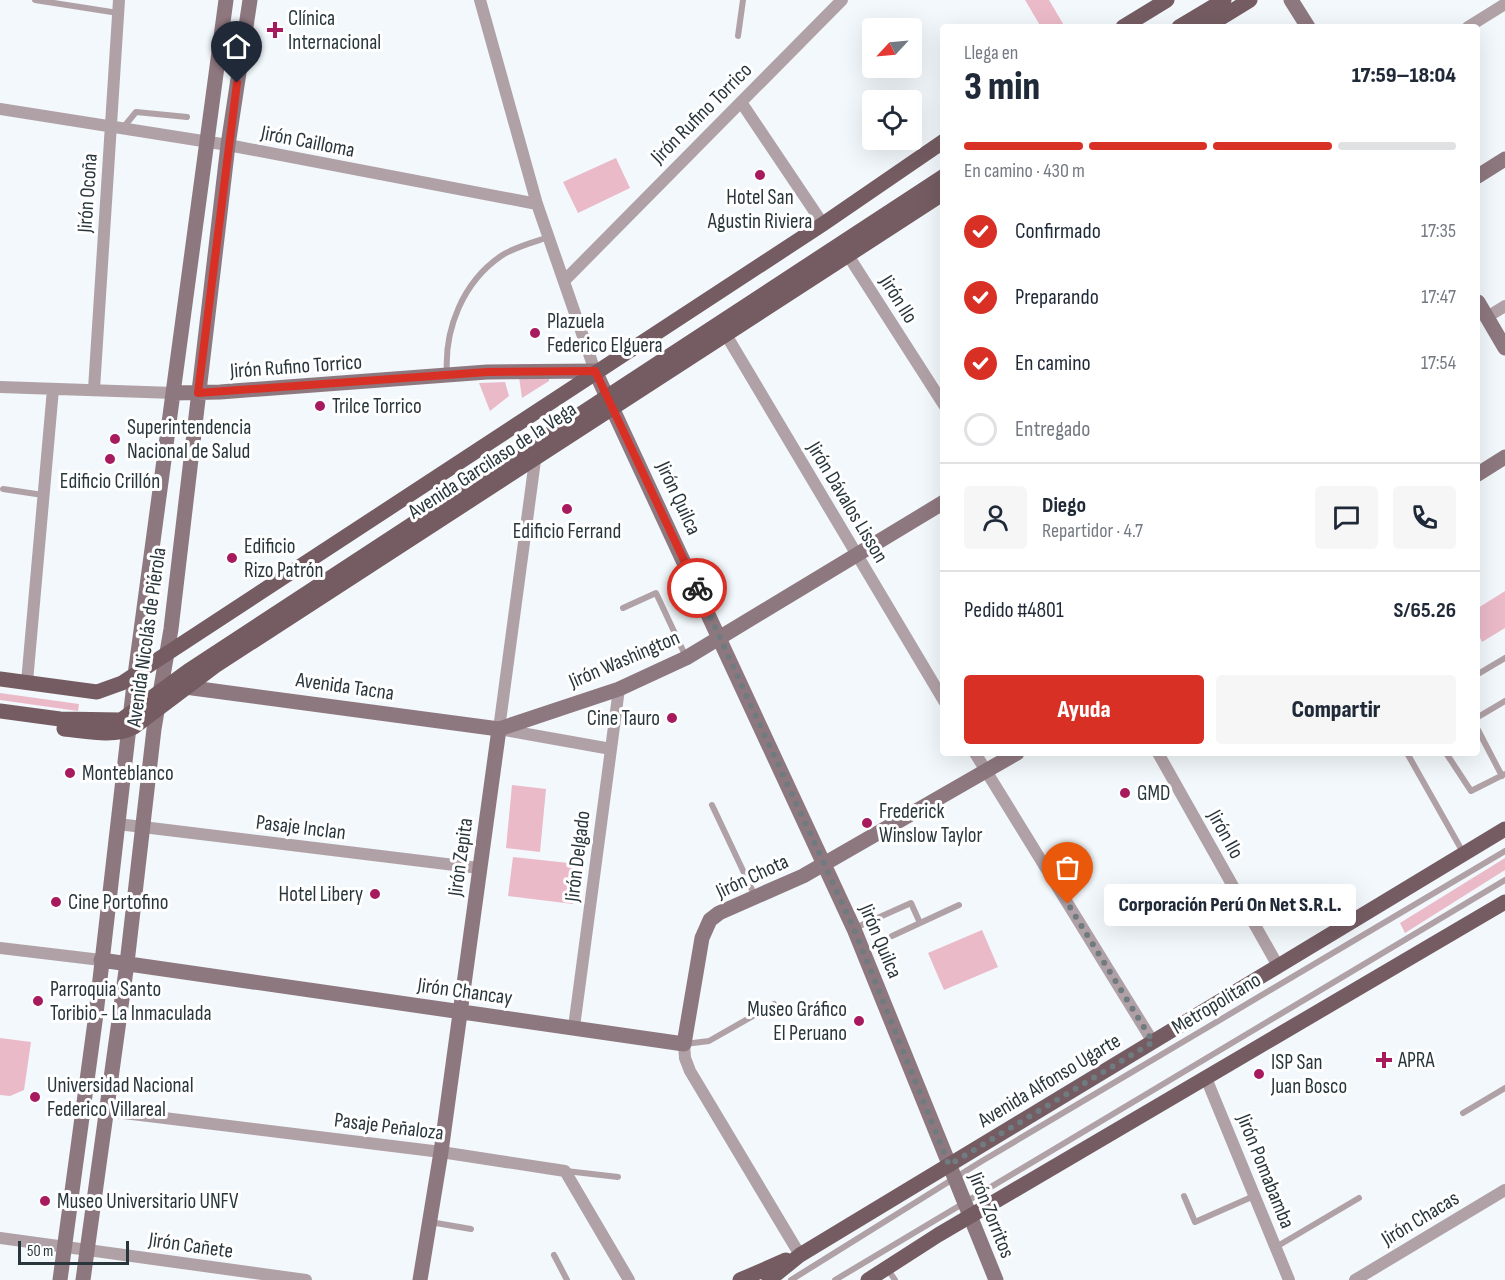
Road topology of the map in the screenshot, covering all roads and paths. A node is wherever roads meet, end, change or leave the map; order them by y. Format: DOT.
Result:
graph roads {
  1 [pos="35,0"];
  2 [pos="88,0"];
  3 [pos="226,0"];
  4 [pos="250,0"];
  5 [pos="480,0"];
  6 [pos="743,0"];
  7 [pos="842,0"];
  8 [pos="1167,0"];
  9 [pos="1224,0"];
  10 [pos="1250,0"];
  11 [pos="1291,0"];
  12 [pos="1505,4"];
  13 [pos="119,6"];
  14 [pos="87,8"];
  15 [pos="1128,24"];
  16 [pos="1184,24"];
  17 [pos="1211,24"];
  18 [pos="1306,24"];
  19 [pos="1473,24"];
  20 [pos="738,36"];
  21 [pos="741,102"];
  22 [pos="0,109"];
  23 [pos="187,117"];
  24 [pos="116,129"];
  25 [pos="206,142"];
  26 [pos="940,144"];
  27 [pos="228,145"];
  28 [pos="1505,159"];
  29 [pos="1480,175"];
  30 [pos="940,179"];
  31 [pos="940,196"];
  32 [pos="537,204"];
  33 [pos="823,224"];
  34 [pos="549,237"];
  35 [pos="845,250"];
  36 [pos="564,281"];
  37 [pos="1480,306"];
  38 [pos="1505,306"];
  39 [pos="1486,317"];
  40 [pos="723,330"];
  41 [pos="1505,348"];
  42 [pos="595,371"];
  43 [pos="447,375"];
  44 [pos="0,387"];
  45 [pos="53,389"];
  46 [pos="94,389"];
  47 [pos="174,393"];
  48 [pos="198,393"];
  49 [pos="940,399"];
  50 [pos="611,402"];
  51 [pos="536,448"];
  52 [pos="1505,457"];
  53 [pos="1480,473"];
  54 [pos="3,489"];
  55 [pos="43,495"];
  56 [pos="940,504"];
  57 [pos="856,554"];
  58 [pos="623,608"];
  59 [pos="720,638"];
  60 [pos="167,653"];
  61 [pos="686,658"];
  62 [pos="1505,658"];
  63 [pos="1480,673"];
  64 [pos="135,675"];
  65 [pos="0,679"];
  66 [pos="27,682"];
  67 [pos="185,687"];
  68 [pos="619,689"];
  69 [pos="160,691"];
  70 [pos="940,693"];
  71 [pos="1504,703"];
  72 [pos="157,707"];
  73 [pos="0,711"];
  74 [pos="1480,716"];
  75 [pos="0,721"];
  76 [pos="130,722"];
  77 [pos="499,729"];
  78 [pos="1480,734"];
  79 [pos="610,749"];
  80 [pos="977,756"];
  81 [pos="1012,756"];
  82 [pos="1160,756"];
  83 [pos="1409,756"];
  84 [pos="1448,756"];
  85 [pos="986,771"];
  86 [pos="1503,775"];
  87 [pos="712,806"];
  88 [pos="118,824"];
  89 [pos="142,827"];
  90 [pos="1505,829"];
  91 [pos="1505,850"];
  92 [pos="1464,854"];
  93 [pos="824,864"];
  94 [pos="479,868"];
  95 [pos="1505,880"];
  96 [pos="755,896"];
  97 [pos="1505,902"];
  98 [pos="959,905"];
  99 [pos="920,923"];
  100 [pos="854,929"];
  101 [pos="892,936"];
  102 [pos="0,948"];
  103 [pos="101,960"];
  104 [pos="127,963"];
  105 [pos="1278,966"];
  106 [pos="774,1004"];
  107 [pos="459,1012"];
  108 [pos="574,1027"];
  109 [pos="1153,1042"];
  110 [pos="684,1044"];
  111 [pos="1206,1078"];
  112 [pos="1505,1088"];
  113 [pos="83,1108"];
  114 [pos="106,1112"];
  115 [pos="1463,1113"];
  116 [pos="441,1152"];
  117 [pos="565,1172"];
  118 [pos="952,1172"];
  119 [pos="618,1176"];
  120 [pos="1505,1190"];
  121 [pos="1255,1195"];
  122 [pos="1184,1196"];
  123 [pos="1359,1198"];
  124 [pos="967,1210"];
  125 [pos="429,1222"];
  126 [pos="471,1228"];
  127 [pos="0,1238"];
  128 [pos="64,1247"];
  129 [pos="1276,1247"];
  130 [pos="86,1251"];
  131 [pos="554,1255"];
  132 [pos="800,1255"];
  133 [pos="891,1274"];
  134 [pos="60,1280"];
  135 [pos="83,1280"];
  136 [pos="306,1280"];
  137 [pos="420,1280"];
  138 [pos="567,1280"];
  139 [pos="629,1280"];
  140 [pos="740,1280"];
  141 [pos="769,1280"];
  142 [pos="791,1280"];
  143 [pos="835,1280"];
  144 [pos="868,1280"];
  145 [pos="996,1280"];
  146 [pos="1289,1280"];
  147 [pos="1355,1280"];
  1 -- 14 [label="lane"];
  2 -- 14 [label="lane"];
  3 -- 25 [label="street, Avenida Nicolás de Piérola"];
  4 -- 27 [label="street, Avenida Nicolás de Piérola"];
  5 -- 32 [label="street, Jirón Quilca"];
  6 -- 20 [label="lane"];
  7 -- 21 [label="street, Jirón Rufino Torrico"];
  8 -- 15 [label="main road"];
  9 -- 16 [label="main road"];
  10 -- 17 [label="main road"];
  11 -- 18 [label="street"];
  12 -- 19 [label="street"];
  13 -- 14 [label="lane"];
  13 -- 24 [label="street, Jirón Ocoña"];
  21 -- 33 [label="street"];
  21 -- 36 [label="street, Jirón Rufino Torrico"];
  22 -- 24 [label="street, Jirón Cailloma"];
  23 -- 24 [label="lane"];
  24 -- 25 [label="street, Jirón Cailloma"];
  24 -- 46 [label="street, Jirón Ocoña"];
  25 -- 27 [label="street, Jirón Cailloma"];
  25 -- 47 [label="street, Avenida Nicolás de Piérola"];
  26 -- 33 [label="main road, Avenida Garcilaso de la Vega"];
  27 -- 32 [label="street, Jirón Cailloma"];
  27 -- 48 [label="street, Avenida Nicolás de Piérola"];
  28 -- 29 [label="street"];
  30 -- 35 [label="main road, Avenida Garcilaso de la Vega"];
  31 -- 35 [label="main road, Avenida Garcilaso de la Vega"];
  32 -- 34 [label="street, Jirón Quilca"];
  33 -- 42 [label="main road, Avenida Garcilaso de la Vega"];
  34 -- 36 [label="street, Jirón Quilca"];
  34 -- 43 [label="lane"];
  35 -- 40 [label="main road, Avenida Garcilaso de la Vega"];
  35 -- 49 [label="street, Jirón Ilo"];
  36 -- 42 [label="street, Jirón Quilca"];
  37 -- 39 [label="street"];
  38 -- 39 [label="street"];
  39 -- 41 [label="street"];
  40 -- 50 [label="main road, Avenida Garcilaso de la Vega"];
  40 -- 57 [label="street, Jirón Dávalos Lisson"];
  42 -- 43 [label="street, Jirón Rufino Torrico"];
  42 -- 50 [label="street, Jirón Quilca"];
  42 -- 60 [label="main road, Avenida Garcilaso de la Vega"];
  43 -- 48 [label="street, Jirón Rufino Torrico"];
  44 -- 45 [label="street, Jirón Rufino Torrico"];
  45 -- 46 [label="street, Jirón Rufino Torrico"];
  45 -- 55 [label="street"];
  46 -- 47 [label="street, Jirón Rufino Torrico"];
  47 -- 48 [label="street, Jirón Rufino Torrico"];
  47 -- 64 [label="street, Avenida Nicolás de Piérola"];
  48 -- 60 [label="street, Avenida Nicolás de Piérola"];
  50 -- 51 [label="main road, Avenida Garcilaso de la Vega"];
  50 -- 59 [label="street, Jirón Quilca"];
  51 -- 67 [label="main road, Avenida Garcilaso de la Vega"];
  51 -- 69 [label="main road, Avenida Garcilaso de la Vega"];
  51 -- 77 [label="street, Jirón Zepita"];
  52 -- 53 [label="street"];
  54 -- 55 [label="lane"];
  55 -- 66 [label="street"];
  56 -- 57 [label="street, Jirón Washington"];
  57 -- 59 [label="street, Jirón Washington"];
  57 -- 70 [label="street, Jirón Dávalos Lisson"];
  58 -- 61 [label="lane"];
  59 -- 61 [label="street, Jirón Washington"];
  59 -- 93 [label="street, Jirón Quilca"];
  60 -- 64 [label="main road, Avenida Garcilaso de la Vega"];
  60 -- 69 [label="street, Avenida Nicolás de Piérola"];
  61 -- 68 [label="street, Jirón Washington"];
  62 -- 63 [label="lane"];
  64 -- 66 [label="main road"];
  64 -- 76 [label="street, Avenida Nicolás de Piérola"];
  65 -- 66 [label="main road"];
  67 -- 72 [label="main road, Avenida Garcilaso de la Vega"];
  67 -- 77 [label="street, Avenida Tacna"];
  68 -- 77 [label="street, Jirón Washington"];
  68 -- 79 [label="street, Jirón Delgado"];
  69 -- 72 [label="street, Avenida Nicolás de Piérola"];
  69 -- 76 [label="main road, Avenida Garcilaso de la Vega"];
  71 -- 74 [label="lane"];
  72 -- 76 [label="main road, Avenida Garcilaso de la Vega"];
  72 -- 89 [label="street, Avenida Nicolás de Piérola"];
  73 -- 76 [label="main road"];
  75 -- 76 [label="main road"];
  76 -- 88 [label="street, Avenida Nicolás de Piérola"];
  77 -- 79 [label="street"];
  77 -- 94 [label="street, Jirón Zepita"];
  78 -- 86 [label="lane"];
  79 -- 108 [label="street, Jirón Delgado"];
  80 -- 85 [label="street"];
  81 -- 85 [label="street, Jirón Chota"];
  82 -- 105 [label="street, Jirón Ilo"];
  83 -- 92 [label="lane"];
  84 -- 86 [label="lane"];
  85 -- 93 [label="street, Jirón Chota"];
  85 -- 109 [label="street"];
  87 -- 96 [label="lane"];
  88 -- 89 [label="street, Pasaje Inclan"];
  88 -- 103 [label="street, Avenida Nicolás de Piérola"];
  89 -- 94 [label="street, Pasaje Inclan"];
  89 -- 104 [label="street, Avenida Nicolás de Piérola"];
  90 -- 92 [label="main road, Avenida Alfonso Ugarte"];
  91 -- 118 [label="lane, Metropolitano"];
  92 -- 105 [label="main road, Avenida Alfonso Ugarte"];
  93 -- 96 [label="street, Jirón Chota"];
  93 -- 100 [label="street, Jirón Quilca"];
  94 -- 107 [label="street, Jirón Zepita"];
  95 -- 124 [label="lane, Metropolitano"];
  96 -- 110 [label="street, Jirón Chota"];
  97 -- 111 [label="main road"];
  98 -- 99 [label="lane"];
  99 -- 100 [label="lane"];
  99 -- 101 [label="lane"];
  100 -- 118 [label="street, Jirón Quilca"];
  102 -- 103 [label="street, Jirón Chancay"];
  103 -- 104 [label="street, Jirón Chancay"];
  103 -- 113 [label="street, Avenida Nicolás de Piérola"];
  104 -- 107 [label="street, Jirón Chancay"];
  104 -- 114 [label="street, Avenida Nicolás de Piérola"];
  105 -- 109 [label="main road, Avenida Alfonso Ugarte"];
  106 -- 110 [label="lane"];
  107 -- 108 [label="street, Jirón Chancay"];
  107 -- 116 [label="street, Jirón Zepita"];
  108 -- 110 [label="street, Jirón Chancay"];
  109 -- 118 [label="main road, Avenida Alfonso Ugarte"];
  110 -- 132 [label="street"];
  111 -- 121 [label="street, Jirón Pomabamba"];
  111 -- 124 [label="main road"];
  112 -- 115 [label="lane"];
  113 -- 114 [label="street, Pasaje Peñaloza"];
  113 -- 128 [label="street, Avenida Nicolás de Piérola"];
  114 -- 116 [label="street, Pasaje Peñaloza"];
  114 -- 130 [label="street, Avenida Nicolás de Piérola"];
  116 -- 117 [label="street, Pasaje Peñaloza"];
  116 -- 125 [label="street, Jirón Zepita"];
  117 -- 119 [label="lane"];
  117 -- 139 [label="street"];
  118 -- 124 [label="street, Jirón Zorritos"];
  118 -- 132 [label="main road, Avenida Alfonso Ugarte"];
  118 -- 142 [label="lane, Metropolitano"];
  120 -- 147 [label="street, Jirón Chacas"];
  121 -- 122 [label="lane"];
  121 -- 129 [label="street, Jirón Pomabamba"];
  123 -- 129 [label="lane"];
  124 -- 133 [label="main road"];
  124 -- 143 [label="lane, Metropolitano"];
  124 -- 145 [label="street, Jirón Zorritos"];
  125 -- 126 [label="lane"];
  125 -- 137 [label="street, Jirón Zepita"];
  127 -- 128 [label="street, Jirón Cañete"];
  128 -- 130 [label="street, Jirón Cañete"];
  128 -- 134 [label="street, Avenida Nicolás de Piérola"];
  129 -- 146 [label="street, Jirón Pomabamba"];
  130 -- 135 [label="street, Avenida Nicolás de Piérola"];
  130 -- 136 [label="street, Jirón Cañete"];
  131 -- 138 [label="lane"];
  132 -- 140 [label="main road, Avenida Alfonso Ugarte"];
  132 -- 141 [label="main road, Avenida Alfonso Ugarte"];
  133 -- 144 [label="main road"];
}
